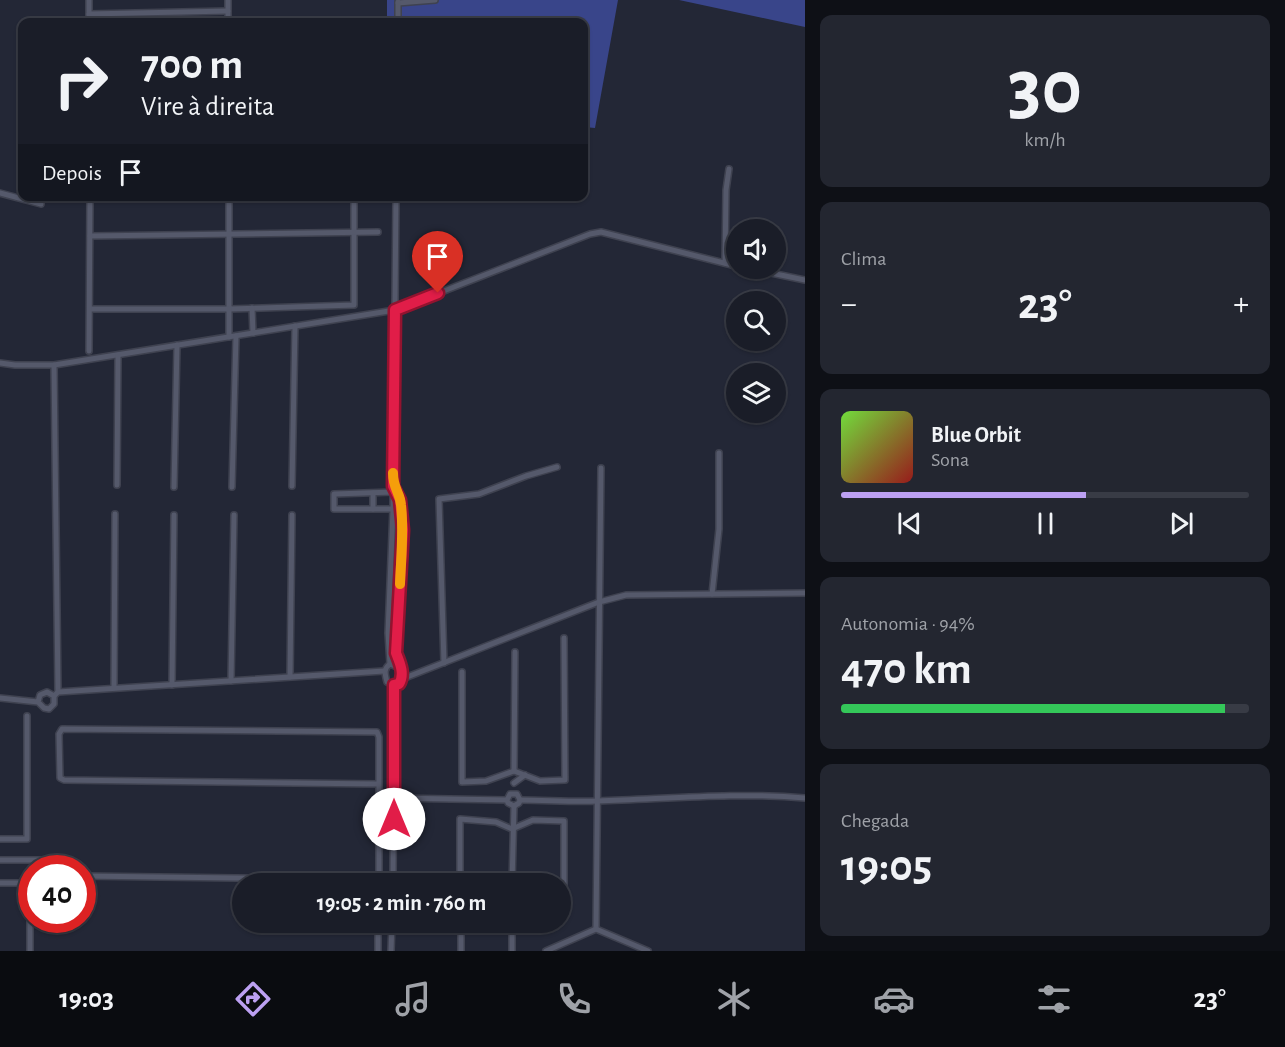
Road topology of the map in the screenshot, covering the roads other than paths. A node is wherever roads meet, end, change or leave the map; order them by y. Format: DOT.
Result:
graph roads {
  1 [pos="89,0"];
  2 [pos="228,0"];
  3 [pos="435,0"];
  4 [pos="398,2"];
  5 [pos="228,11"];
  6 [pos="90,15"];
  7 [pos="90,18"];
  8 [pos="228,18"];
  9 [pos="398,18"];
  10 [pos="729,169"];
  11 [pos="0,193"];
  12 [pos="18,198"];
  13 [pos="30,201"];
  14 [pos="90,201"];
  15 [pos="229,201"];
  16 [pos="354,201"];
  17 [pos="396,201"];
  18 [pos="41,204"];
  19 [pos="354,232"];
  20 [pos="378,232"];
  21 [pos="230,233"];
  22 [pos="90,236"];
  23 [pos="725,263"];
  24 [pos="786,276"];
  25 [pos="805,280"];
  26 [pos="252,308"];
  27 [pos="90,309"];
  28 [pos="229,309"];
  29 [pos="395,310"];
  30 [pos="295,326"];
  31 [pos="253,333"];
  32 [pos="233,336"];
  33 [pos="177,345"];
  34 [pos="89,351"];
  35 [pos="118,355"];
  36 [pos="0,363"];
  37 [pos="54,365"];
  38 [pos="719,453"];
  39 [pos="556,467"];
  40 [pos="601,468"];
  41 [pos="117,485"];
  42 [pos="292,486"];
  43 [pos="174,487"];
  44 [pos="232,488"];
  45 [pos="393,489"];
  46 [pos="373,493"];
  47 [pos="393,508"];
  48 [pos="373,509"];
  49 [pos="115,514"];
  50 [pos="174,515"];
  51 [pos="234,515"];
  52 [pos="292,515"];
  53 [pos="805,593"];
  54 [pos="712,594"];
  55 [pos="599,602"];
  56 [pos="564,638"];
  57 [pos="515,652"];
  58 [pos="444,663"];
  59 [pos="390,664"];
  60 [pos="402,669"];
  61 [pos="384,671"];
  62 [pos="462,672"];
  63 [pos="290,677"];
  64 [pos="402,680"];
  65 [pos="231,681"];
  66 [pos="172,685"];
  67 [pos="394,685"];
  68 [pos="114,688"];
  69 [pos="56,694"];
  70 [pos="0,698"];
  71 [pos="38,702"];
  72 [pos="27,716"];
  73 [pos="514,771"];
  74 [pos="504,775"];
  75 [pos="525,775"];
  76 [pos="514,783"];
  77 [pos="378,784"];
  78 [pos="514,793"];
  79 [pos="394,798"];
  80 [pos="805,798"];
  81 [pos="507,800"];
  82 [pos="520,800"];
  83 [pos="596,801"];
  84 [pos="514,806"];
  85 [pos="512,829"];
  86 [pos="0,839"];
  87 [pos="0,860"];
  88 [pos="18,860"];
  89 [pos="379,873"];
  90 [pos="393,873"];
  91 [pos="460,873"];
  92 [pos="512,873"];
  93 [pos="564,873"];
  94 [pos="96,876"];
  95 [pos="232,879"];
  96 [pos="0,883"];
  97 [pos="596,929"];
  98 [pos="378,933"];
  99 [pos="392,933"];
  100 [pos="460,933"];
  101 [pos="512,933"];
  102 [pos="30,951"];
  103 [pos="378,951"];
  104 [pos="391,951"];
  105 [pos="461,951"];
  106 [pos="512,951"];
  107 [pos="546,951"];
  108 [pos="648,951"];
  1 -- 6 [label="street"];
  2 -- 5 [label="street"];
  3 -- 4 [label="street"];
  4 -- 9 [label="street"];
  5 -- 6 [label="street"];
  5 -- 8 [label="street"];
  6 -- 7 [label="street"];
  10 -- 23 [label="street"];
  11 -- 12 [label="street"];
  13 -- 18 [label="street"];
  14 -- 22 [label="street"];
  15 -- 21 [label="street"];
  16 -- 19 [label="street"];
  17 -- 29 [label="street"];
  19 -- 20 [label="street"];
  19 -- 21 [label="street"];
  19 -- 26 [label="street"];
  21 -- 22 [label="street"];
  21 -- 28 [label="street"];
  22 -- 27 [label="street"];
  23 -- 29 [label="street"];
  24 -- 25 [label="street"];
  26 -- 28 [label="street"];
  26 -- 31 [label="street"];
  27 -- 28 [label="street"];
  27 -- 34 [label="street"];
  28 -- 32 [label="street"];
  29 -- 30 [label="street"];
  29 -- 45 [label="street"];
  30 -- 31 [label="street"];
  30 -- 42 [label="street"];
  31 -- 32 [label="street"];
  32 -- 33 [label="street"];
  32 -- 44 [label="street"];
  33 -- 35 [label="street"];
  33 -- 43 [label="street"];
  35 -- 37 [label="street"];
  35 -- 41 [label="street"];
  36 -- 37 [label="street"];
  37 -- 69 [label="street"];
  38 -- 54 [label="street"];
  39 -- 58 [label="street"];
  40 -- 55 [label="street"];
  45 -- 46 [label="street"];
  45 -- 47 [label="street"];
  45 -- 60 [label="street"];
  46 -- 48 [label="street"];
  46 -- 48 [label="street"];
  47 -- 48 [label="street"];
  47 -- 59 [label="street"];
  49 -- 68 [label="street"];
  50 -- 66 [label="street"];
  51 -- 65 [label="street"];
  52 -- 63 [label="street"];
  53 -- 54 [label="street"];
  54 -- 55 [label="street"];
  55 -- 58 [label="street"];
  55 -- 83 [label="street"];
  56 -- 75 [label="street"];
  57 -- 73 [label="street"];
  58 -- 64 [label="street"];
  59 -- 60 [label="street"];
  59 -- 61 [label="street"];
  60 -- 64 [label="street"];
  61 -- 63 [label="street"];
  61 -- 67 [label="street"];
  62 -- 74 [label="street"];
  63 -- 65 [label="street"];
  64 -- 67 [label="street"];
  65 -- 66 [label="street"];
  66 -- 68 [label="street"];
  67 -- 79 [label="street"];
  68 -- 69 [label="street"];
  69 -- 71 [label="street"];
  69 -- 71 [label="street"];
  70 -- 71 [label="street"];
  72 -- 86 [label="street"];
  73 -- 74 [label="street"];
  73 -- 75 [label="street"];
  74 -- 76 [label="street"];
  75 -- 76 [label="street"];
  76 -- 78 [label="street"];
  77 -- 77 [label="street"];
  77 -- 89 [label="street"];
  78 -- 81 [label="street"];
  78 -- 82 [label="street"];
  79 -- 81 [label="street"];
  79 -- 90 [label="street"];
  80 -- 83 [label="street"];
  81 -- 84 [label="street"];
  82 -- 83 [label="street"];
  82 -- 84 [label="street"];
  83 -- 97 [label="street"];
  84 -- 85 [label="street"];
  85 -- 91 [label="street"];
  85 -- 92 [label="street"];
  85 -- 93 [label="street"];
  87 -- 88 [label="street"];
  94 -- 95 [label="street"];
  96 -- 102 [label="street"];
  97 -- 107 [label="street"];
  97 -- 108 [label="street"];
  98 -- 103 [label="street"];
  99 -- 104 [label="street"];
  100 -- 105 [label="street"];
  101 -- 106 [label="street"];
}
